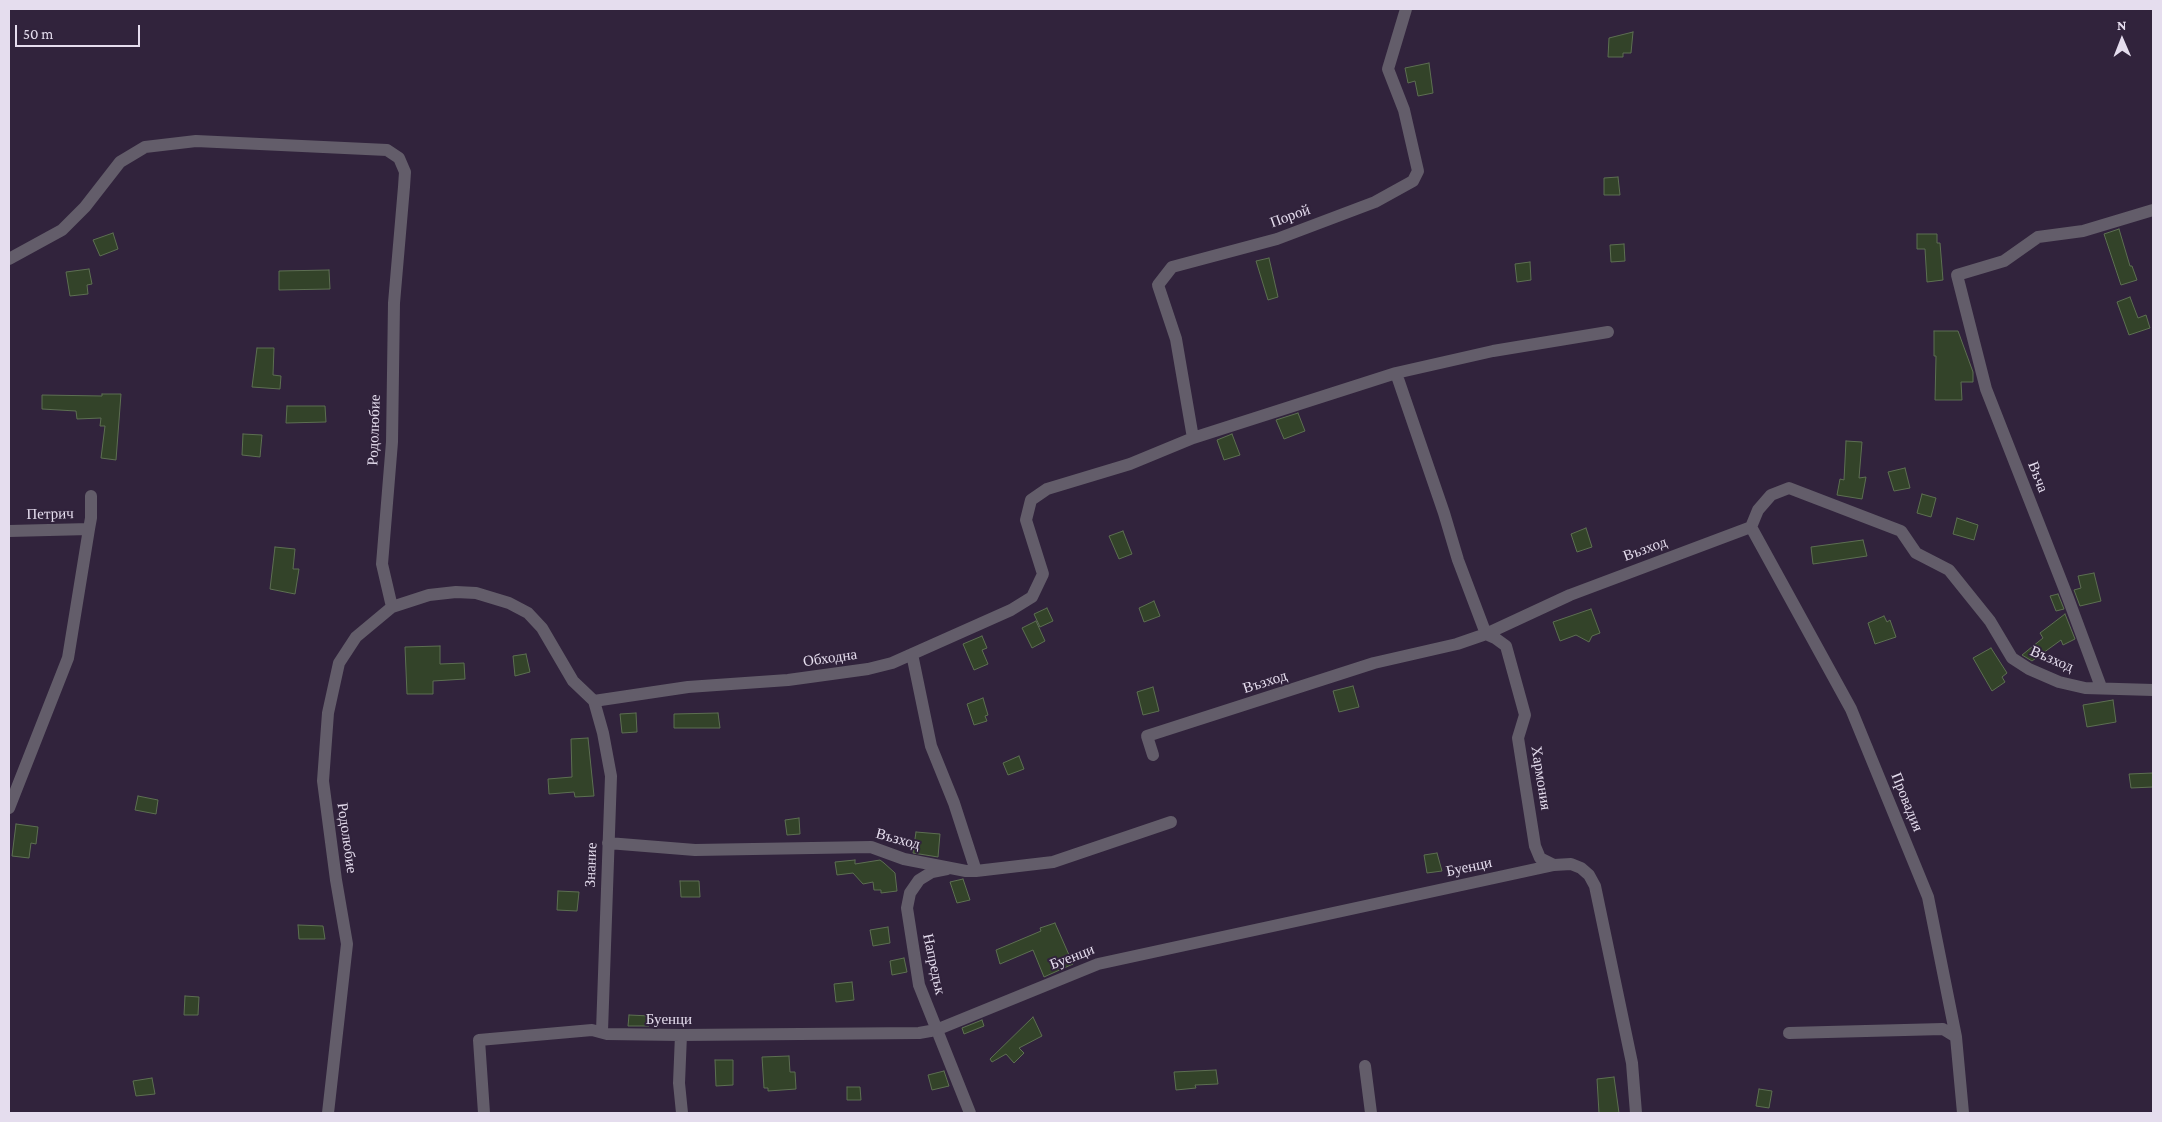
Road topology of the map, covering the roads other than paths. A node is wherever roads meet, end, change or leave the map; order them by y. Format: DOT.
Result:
graph roads {
  1 [pos="1406,9"];
  2 [pos="2153,210"];
  3 [pos="9,259"];
  4 [pos="1608,332"];
  5 [pos="1396,373"];
  6 [pos="1193,438"];
  7 [pos="91,496"];
  8 [pos="1751,528"];
  9 [pos="89,529"];
  10 [pos="9,531"];
  11 [pos="392,607"];
  12 [pos="1486,634"];
  13 [pos="912,654"];
  14 [pos="2101,687"];
  15 [pos="2153,690"];
  16 [pos="594,701"];
  17 [pos="1153,755"];
  18 [pos="9,808"];
  19 [pos="1171,822"];
  20 [pos="608,843"];
  21 [pos="1554,865"];
  22 [pos="950,868"];
  23 [pos="976,871"];
  24 [pos="936,1030"];
  25 [pos="602,1031"];
  26 [pos="1790,1033"];
  27 [pos="681,1035"];
  28 [pos="1956,1037"];
  29 [pos="1365,1066"];
  30 [pos="328,1113"];
  31 [pos="484,1113"];
  32 [pos="682,1113"];
  33 [pos="970,1113"];
  34 [pos="1371,1113"];
  35 [pos="1636,1113"];
  36 [pos="1962,1113"];
  1 -- 6 [label="street, Порой"];
  2 -- 14 [label="street, Въча"];
  3 -- 11 [label="street, Родолюбие"];
  4 -- 5 [label="street, Обходна"];
  5 -- 6 [label="street, Обходна"];
  5 -- 12 [label="street"];
  6 -- 13 [label="street, Обходна"];
  7 -- 9 [label="street, Петрич"];
  8 -- 12 [label="street, Възход"];
  8 -- 14 [label="street, Възход"];
  8 -- 28 [label="street, Провадия"];
  9 -- 10 [label="street, Петрич"];
  9 -- 18 [label="street"];
  11 -- 16 [label="street"];
  11 -- 30 [label="street, Родолюбие"];
  12 -- 17 [label="street, Възход"];
  12 -- 21 [label="street, Хармония"];
  13 -- 16 [label="street, Обходна"];
  13 -- 23 [label="street"];
  14 -- 15 [label="street, Възход"];
  16 -- 20 [label="street, Знание"];
  19 -- 23 [label="street, Възход"];
  20 -- 22 [label="street, Възход"];
  20 -- 25 [label="street, Знание"];
  21 -- 24 [label="street, Буенци"];
  21 -- 35 [label="street"];
  22 -- 23 [label="street, Възход"];
  22 -- 24 [label="street, Напредък"];
  24 -- 27 [label="street, Буенци"];
  24 -- 33 [label="street, Напредък"];
  25 -- 27 [label="street, Буенци"];
  25 -- 31 [label="street, Буенци"];
  26 -- 28 [label="street"];
  27 -- 32 [label="street"];
  28 -- 36 [label="street, Провадия"];
  29 -- 34 [label="street"];
}
